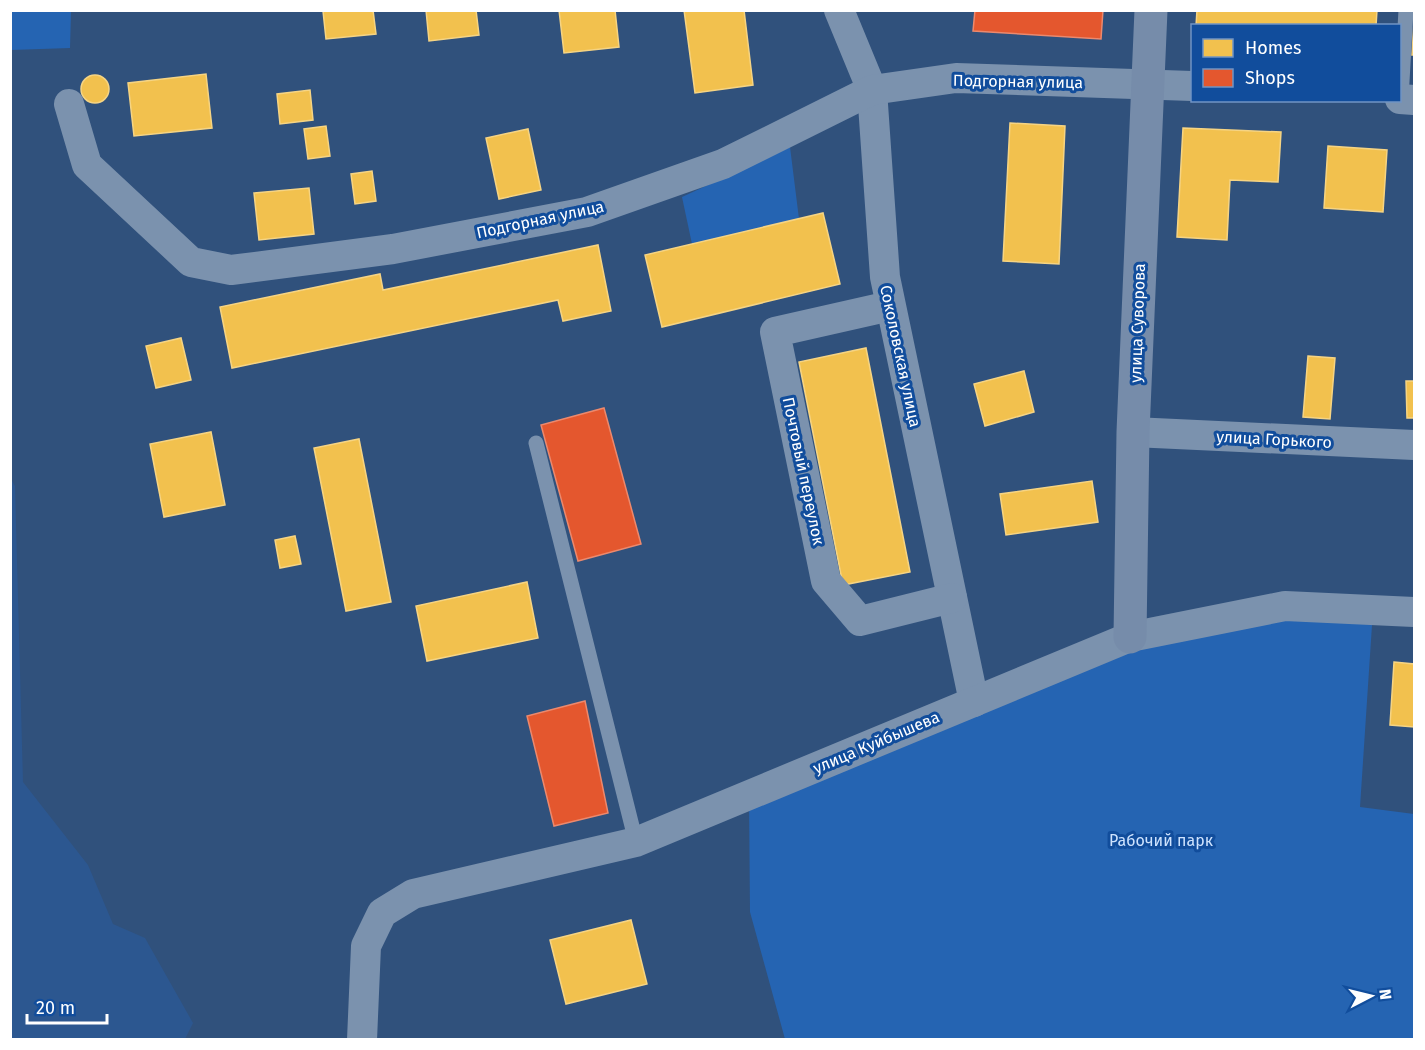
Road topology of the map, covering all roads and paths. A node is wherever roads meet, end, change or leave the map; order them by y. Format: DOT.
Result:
graph roads {
  1 [pos="839,10"];
  2 [pos="1150,10"];
  3 [pos="1407,10"];
  4 [pos="1146,83"];
  5 [pos="1191,86"];
  6 [pos="872,90"];
  7 [pos="1405,100"];
  8 [pos="69,104"];
  9 [pos="890,306"];
  10 [pos="1133,432"];
  11 [pos="536,442"];
  12 [pos="1414,446"];
  13 [pos="952,598"];
  14 [pos="1414,612"];
  15 [pos="1130,637"];
  16 [pos="974,702"];
  17 [pos="636,842"];
  18 [pos="362,1040"];
  1 -- 6 [label="street, Соколовская улица"];
  2 -- 4 [label="street, улица Суворова"];
  3 -- 7 [label="lane"];
  4 -- 5 [label="street, Подгорная улица"];
  4 -- 6 [label="street, Подгорная улица"];
  4 -- 10 [label="street, улица Суворова"];
  6 -- 8 [label="street, Подгорная улица"];
  6 -- 9 [label="street, Соколовская улица"];
  9 -- 13 [label="street, Соколовская улица"];
  9 -- 13 [label="street, Почтовый переулок"];
  10 -- 12 [label="street, улица Горького"];
  10 -- 15 [label="street, улица Суворова"];
  11 -- 17 [label="lane"];
  13 -- 16 [label="street, Соколовская улица"];
  14 -- 15 [label="street, улица Куйбышева"];
  15 -- 16 [label="street, улица Куйбышева"];
  16 -- 17 [label="street, улица Куйбышева"];
  17 -- 18 [label="street, улица Куйбышева"];
}
